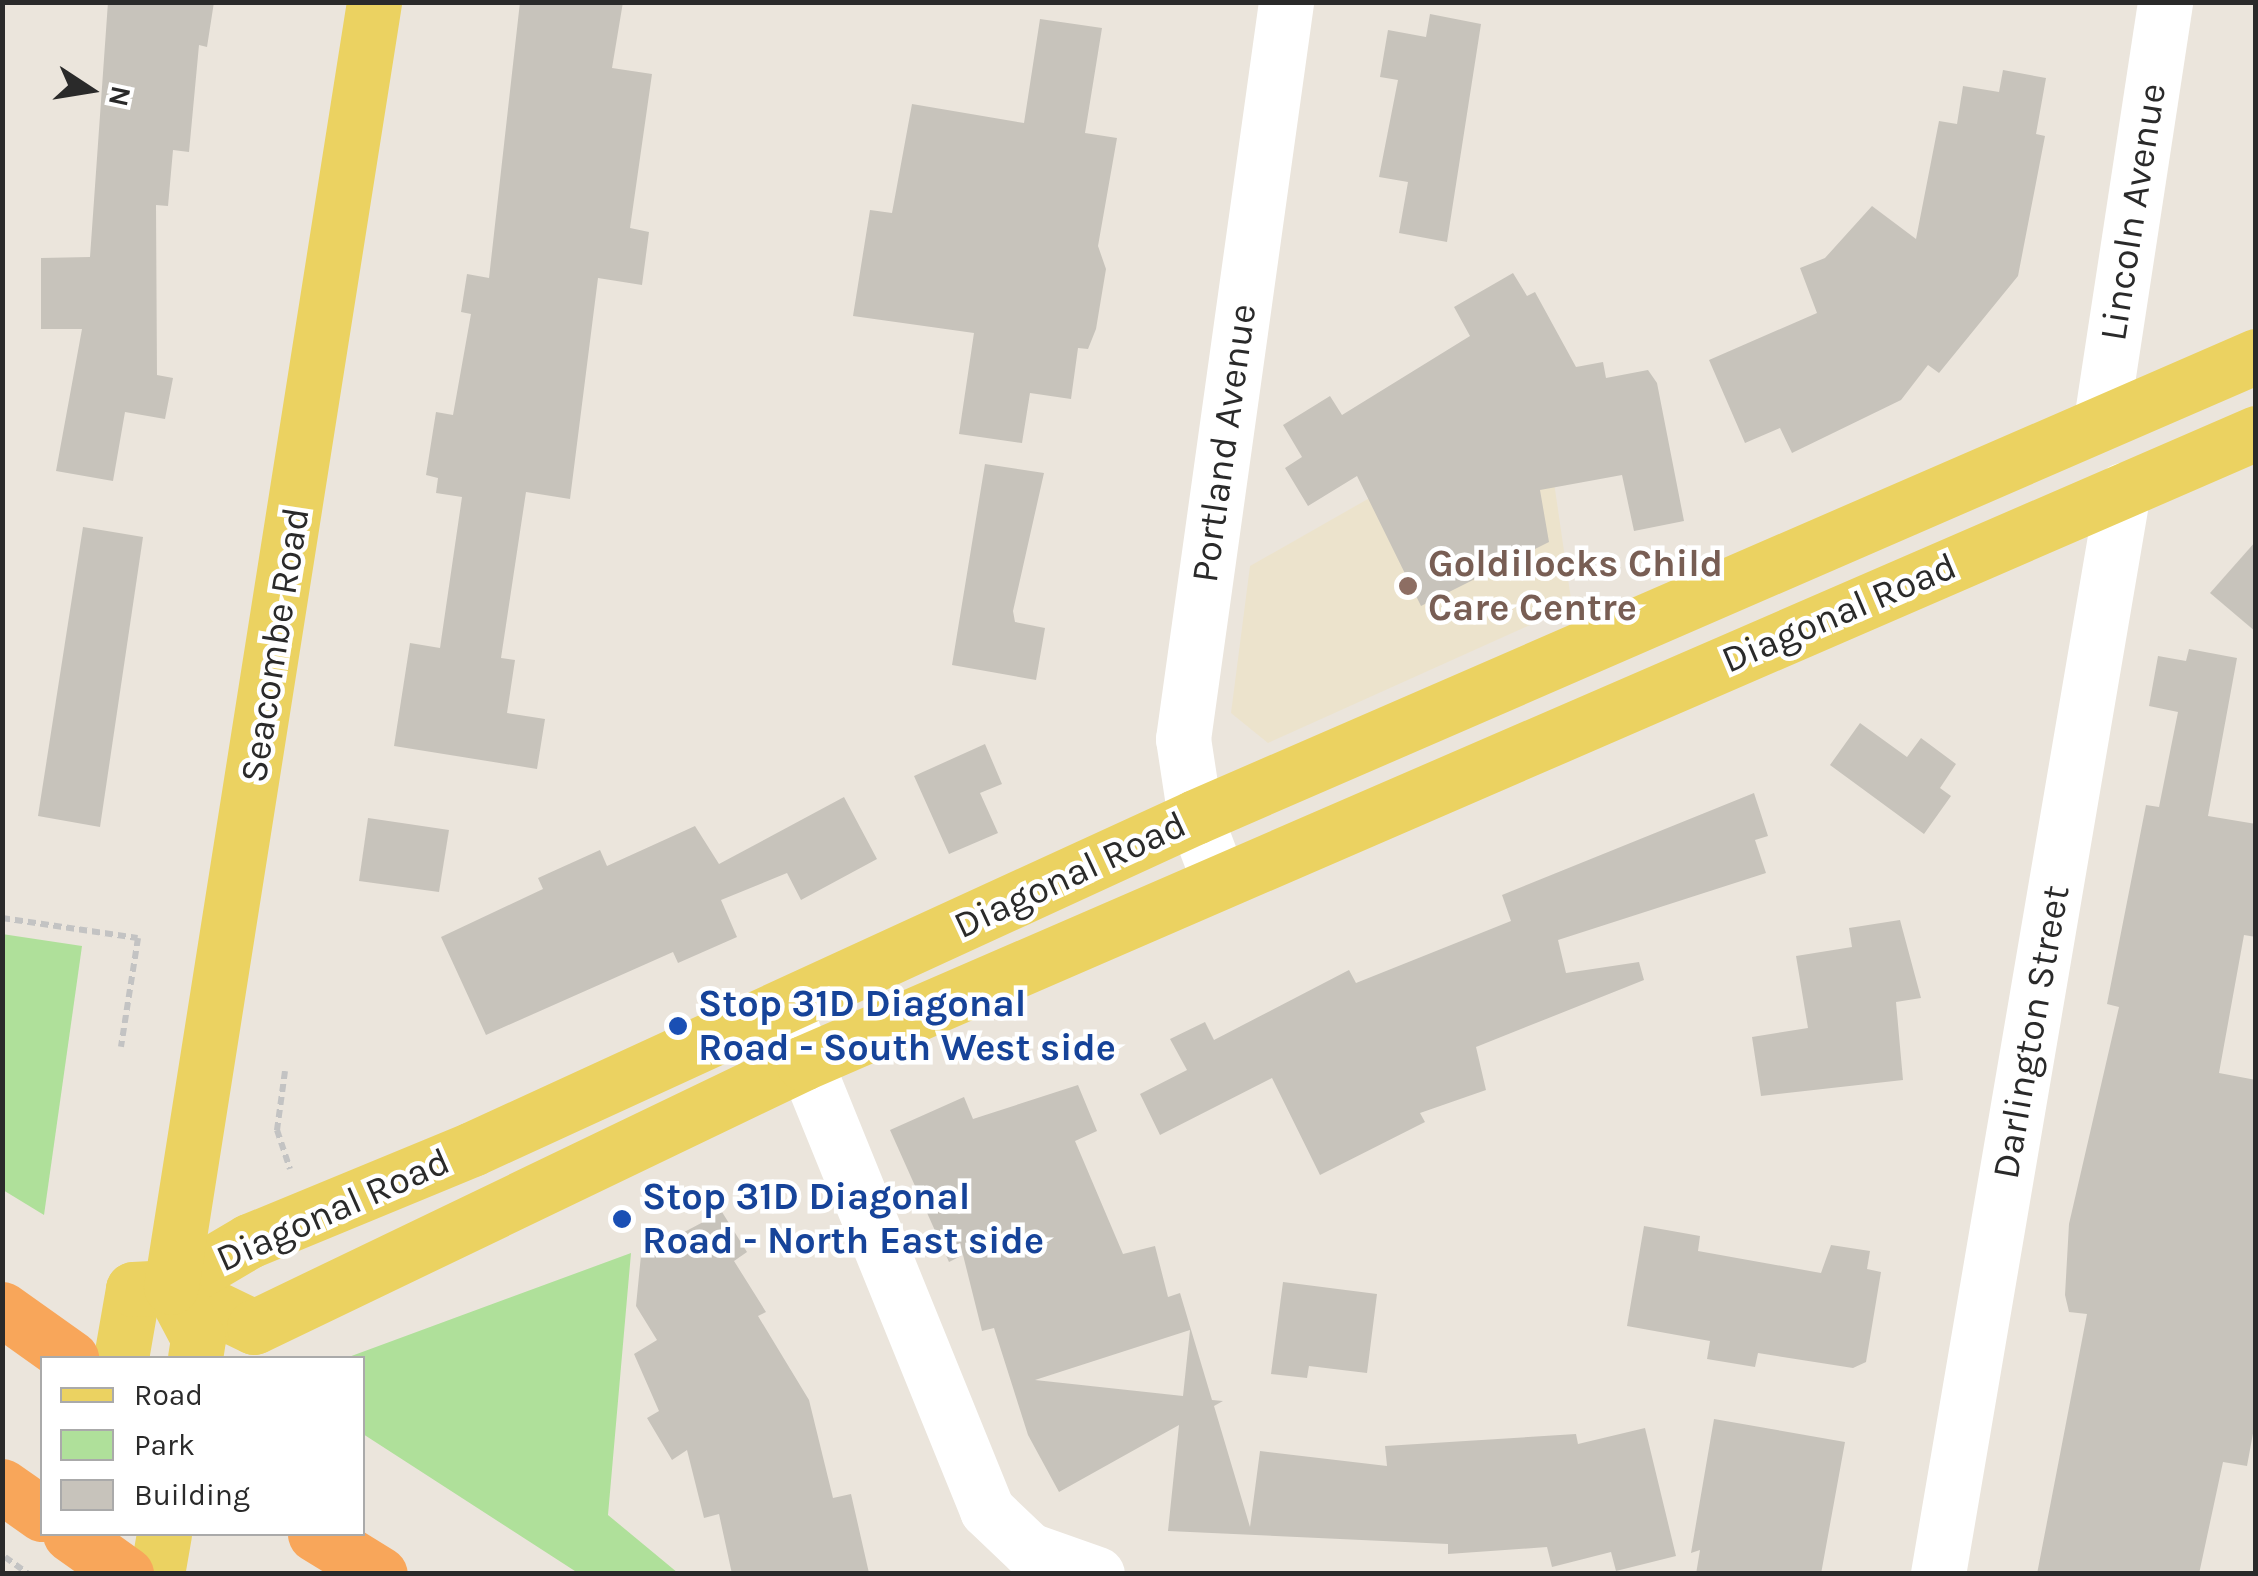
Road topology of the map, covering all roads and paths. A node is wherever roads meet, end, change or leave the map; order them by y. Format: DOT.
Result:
graph roads {
  1 [pos="374,2"];
  2 [pos="1286,2"];
  3 [pos="2165,2"];
  4 [pos="2256,356"];
  5 [pos="2102,420"];
  6 [pos="2256,433"];
  7 [pos="2123,490"];
  8 [pos="1195,817"];
  9 [pos="1219,880"];
  10 [pos="2,918"];
  11 [pos="782,1007"];
  12 [pos="121,1047"];
  13 [pos="803,1063"];
  14 [pos="285,1070"];
  15 [pos="308,1176"];
  16 [pos="152,1288"];
  17 [pos="2,1309"];
  18 [pos="196,1348"];
  19 [pos="68,1356"];
  20 [pos="122,1356"];
  21 [pos="2,1486"];
  22 [pos="40,1513"];
  23 [pos="73,1536"];
  24 [pos="90,1536"];
  25 [pos="164,1536"];
  26 [pos="318,1536"];
  27 [pos="2,1555"];
  28 [pos="28,1574"];
  29 [pos="83,1574"];
  30 [pos="126,1574"];
  31 [pos="157,1574"];
  32 [pos="380,1574"];
  33 [pos="1097,1574"];
  34 [pos="1938,1574"];
  1 -- 16 [label="main road, Seacombe Road"];
  2 -- 8 [label="street, Portland Avenue"];
  3 -- 5 [label="street, Lincoln Avenue"];
  4 -- 5 [label="main road, Diagonal Road"];
  5 -- 7 [label="main road"];
  5 -- 8 [label="main road, Diagonal Road"];
  6 -- 7 [label="main road, Diagonal Road"];
  7 -- 9 [label="main road, Diagonal Road"];
  7 -- 34 [label="street, Darlington Street"];
  8 -- 9 [label="street, Portland Avenue"];
  8 -- 11 [label="main road, Diagonal Road"];
  9 -- 13 [label="main road, Diagonal Road"];
  10 -- 12 [label="path"];
  11 -- 13 [label="street"];
  11 -- 16 [label="main road, Diagonal Road"];
  13 -- 16 [label="main road, Diagonal Road"];
  13 -- 33 [label="street"];
  14 -- 15 [label="path"];
  16 -- 18 [label="main road"];
  16 -- 20 [label="main road, Seacombe Road"];
  17 -- 19 [label="highway"];
  21 -- 22 [label="highway"];
  23 -- 30 [label="highway"];
  24 -- 29 [label="main road"];
  25 -- 31 [label="main road"];
  26 -- 32 [label="highway"];
  27 -- 28 [label="path"];
}
